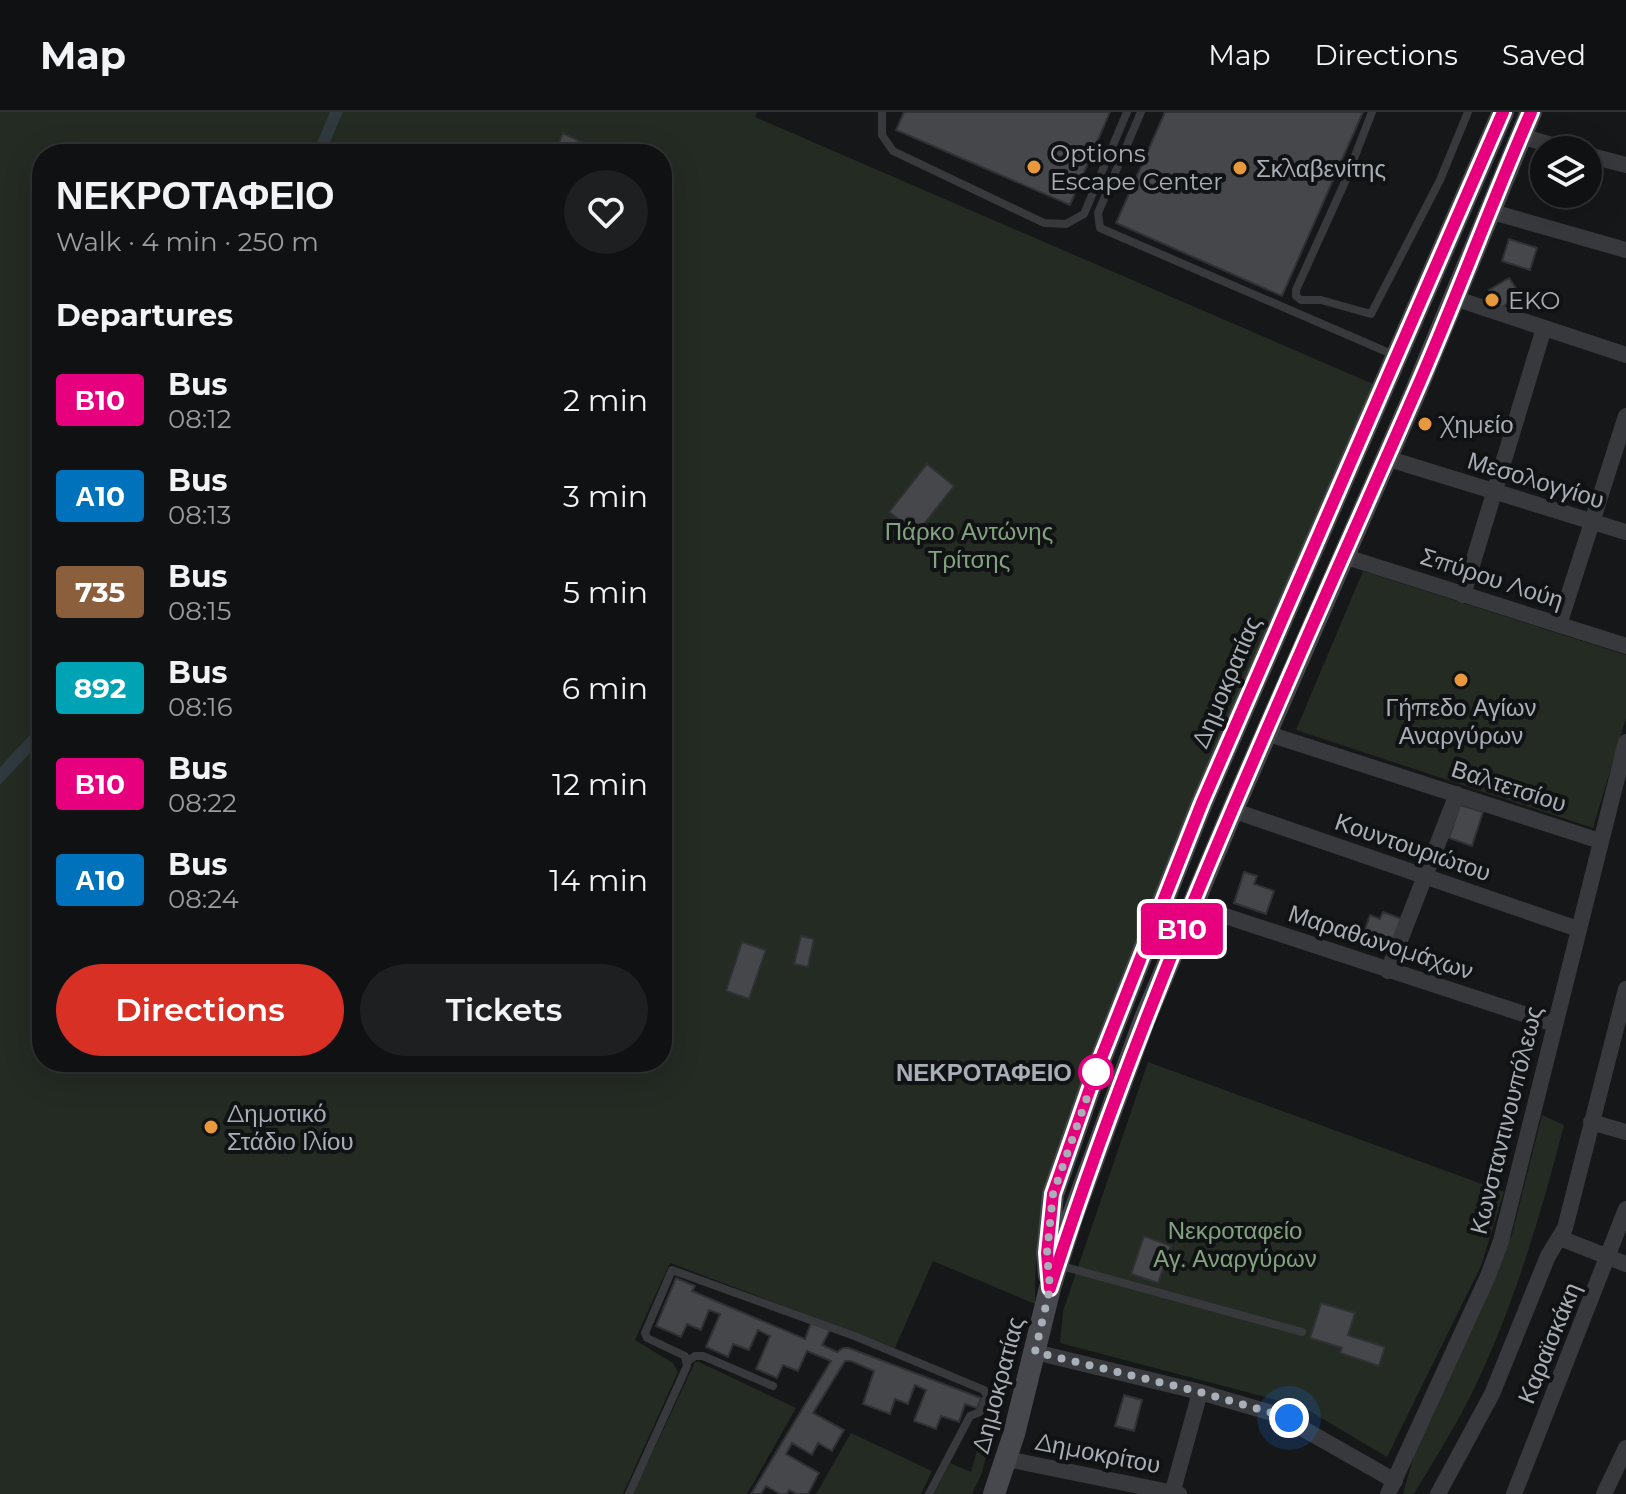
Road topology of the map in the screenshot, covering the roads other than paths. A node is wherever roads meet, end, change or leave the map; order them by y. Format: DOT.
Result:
graph roads {
  1 [pos="882,112"];
  2 [pos="1127,112"];
  3 [pos="1141,112"];
  4 [pos="1372,112"];
  5 [pos="1468,112"];
  6 [pos="1503,112"];
  7 [pos="1531,112"];
  8 [pos="1520,136"];
  9 [pos="1530,139"];
  10 [pos="1602,159"];
  11 [pos="1626,165"];
  12 [pos="1489,211"];
  13 [pos="1626,250"];
  14 [pos="1454,298"];
  15 [pos="1544,328"];
  16 [pos="1626,355"];
  17 [pos="1395,356"];
  18 [pos="1626,416"];
  19 [pos="1386,458"];
  20 [pos="1494,493"];
  21 [pos="1592,522"];
  22 [pos="1626,532"];
  23 [pos="1343,556"];
  24 [pos="1463,595"];
  25 [pos="1559,625"];
  26 [pos="1626,646"];
  27 [pos="1266,733"];
  28 [pos="1626,742"];
  29 [pos="1457,794"];
  30 [pos="1232,810"];
  31 [pos="1600,841"];
  32 [pos="1423,876"];
  33 [pos="1192,905"];
  34 [pos="1578,929"];
  35 [pos="1388,971"];
  36 [pos="1626,989"];
  37 [pos="1554,1024"];
  38 [pos="1591,1122"];
  39 [pos="1626,1132"];
  40 [pos="1626,1209"];
  41 [pos="1560,1238"];
  42 [pos="1609,1257"];
  43 [pos="1626,1264"];
  44 [pos="1057,1265"];
  45 [pos="1050,1288"];
  46 [pos="1302,1332"];
  47 [pos="1035,1352"];
  48 [pos="688,1361"];
  49 [pos="773,1386"];
  50 [pos="1200,1392"];
  51 [pos="1626,1448"];
  52 [pos="1007,1459"];
  53 [pos="1393,1490"];
  54 [pos="629,1494"];
  55 [pos="929,1494"];
  56 [pos="994,1494"];
  57 [pos="1174,1494"];
  58 [pos="1438,1494"];
  59 [pos="1514,1494"];
  60 [pos="1604,1494"];
  1 -- 2 [label="lane"];
  3 -- 17 [label="lane"];
  4 -- 5 [label="lane"];
  6 -- 17 [label="main road, Δημοκρατίας"];
  7 -- 8 [label="main road, Δημοκρατίας"];
  8 -- 9 [label="street"];
  8 -- 12 [label="main road, Δημοκρατίας"];
  10 -- 11 [label="street"];
  12 -- 13 [label="street"];
  12 -- 14 [label="main road, Δημοκρατίας"];
  14 -- 15 [label="street"];
  14 -- 19 [label="main road, Δημοκρατίας"];
  15 -- 16 [label="street"];
  15 -- 20 [label="street"];
  17 -- 45 [label="main road, Δημοκρατίας"];
  18 -- 21 [label="street"];
  19 -- 20 [label="street, Μεσολογγίου"];
  19 -- 23 [label="main road, Δημοκρατίας"];
  20 -- 21 [label="street, Μεσολογγίου"];
  20 -- 24 [label="street"];
  21 -- 22 [label="street, Μεσολογγίου"];
  21 -- 25 [label="street"];
  23 -- 24 [label="street, Σπύρου Λούη"];
  23 -- 27 [label="main road, Δημοκρατίας"];
  24 -- 25 [label="street, Σπύρου Λούη"];
  25 -- 26 [label="street, Σπύρου Λούη"];
  27 -- 29 [label="street, Βαλτετσίου"];
  27 -- 30 [label="main road, Δημοκρατίας"];
  28 -- 31 [label="street, Κωνσταντινουπόλεως"];
  29 -- 31 [label="street, Βαλτετσίου"];
  29 -- 32 [label="street"];
  30 -- 32 [label="street, Κουντουριώτου"];
  30 -- 33 [label="main road, Δημοκρατίας"];
  31 -- 34 [label="street, Κωνσταντινουπόλεως"];
  32 -- 34 [label="street, Κουντουριώτου"];
  32 -- 35 [label="street"];
  33 -- 35 [label="street, Μαραθωνομάχων"];
  33 -- 44 [label="main road, Δημοκρατίας"];
  34 -- 37 [label="street, Κωνσταντινουπόλεως"];
  35 -- 37 [label="street, Μαραθωνομάχων"];
  36 -- 38 [label="street"];
  37 -- 53 [label="street, Κωνσταντινουπόλεως"];
  38 -- 39 [label="street"];
  38 -- 41 [label="street"];
  40 -- 42 [label="street, Καραϊσκάκη"];
  41 -- 42 [label="street"];
  41 -- 58 [label="street"];
  42 -- 43 [label="street"];
  42 -- 59 [label="street, Καραϊσκάκη"];
  44 -- 45 [label="main road, Δημοκρατίας"];
  44 -- 46 [label="lane"];
  45 -- 47 [label="main road, Δημοκρατίας"];
  47 -- 50 [label="street"];
  47 -- 52 [label="main road, Δημοκρατίας"];
  48 -- 49 [label="lane"];
  48 -- 54 [label="lane"];
  48 -- 55 [label="lane"];
  50 -- 53 [label="street"];
  50 -- 57 [label="street"];
  51 -- 60 [label="street"];
  52 -- 56 [label="main road, Δημοκρατίας"];
  52 -- 57 [label="street, Δημοκρίτου"];
}
